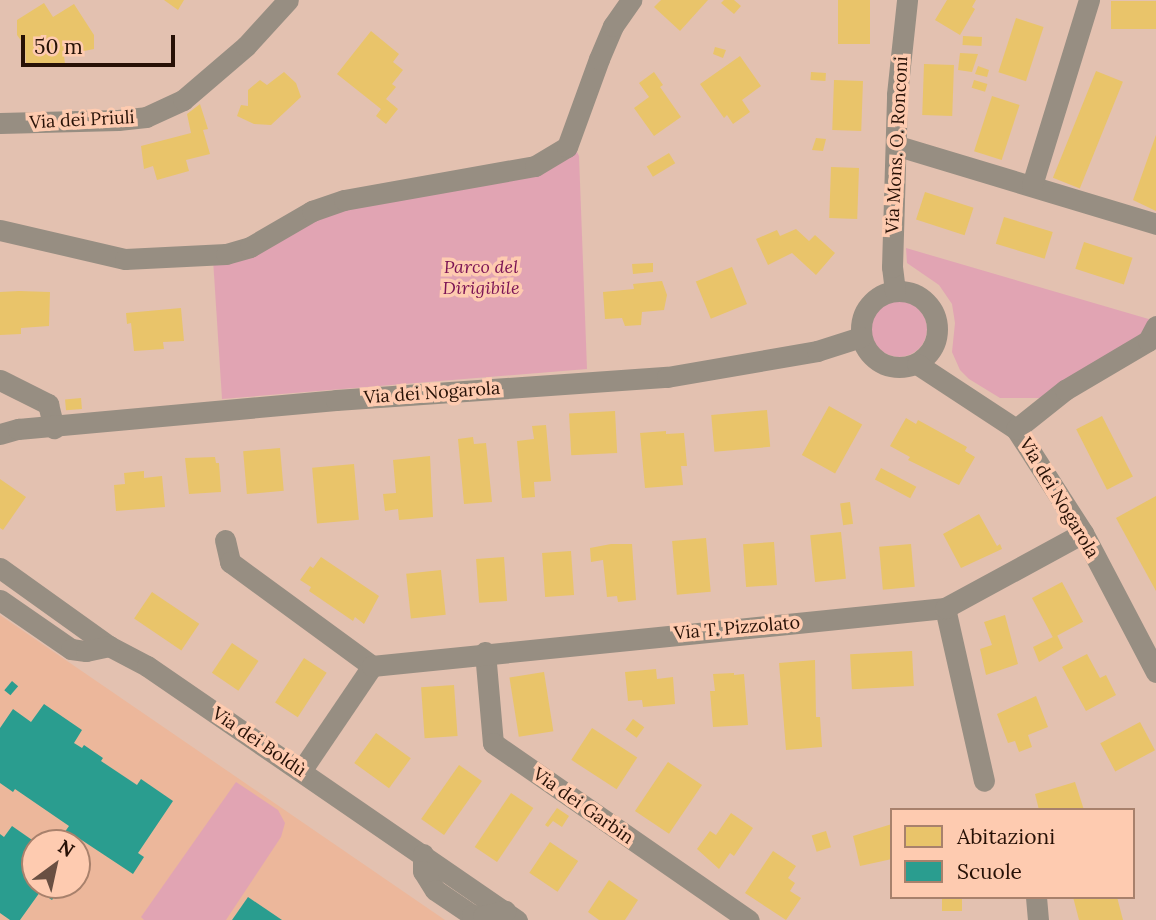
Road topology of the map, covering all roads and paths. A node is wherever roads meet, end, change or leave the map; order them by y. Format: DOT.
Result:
graph roads {
  1 [pos="289,0"];
  2 [pos="631,0"];
  3 [pos="907,0"];
  4 [pos="1089,0"];
  5 [pos="0,123"];
  6 [pos="898,146"];
  7 [pos="1032,185"];
  8 [pos="1156,225"];
  9 [pos="0,230"];
  10 [pos="895,291"];
  11 [pos="1156,326"];
  12 [pos="861,337"];
  13 [pos="917,364"];
  14 [pos="0,380"];
  15 [pos="54,428"];
  16 [pos="1016,429"];
  17 [pos="0,434"];
  18 [pos="1083,533"];
  19 [pos="225,540"];
  20 [pos="0,568"];
  21 [pos="0,600"];
  22 [pos="945,608"];
  23 [pos="109,646"];
  24 [pos="485,652"];
  25 [pos="372,666"];
  26 [pos="1156,672"];
  27 [pos="301,771"];
  28 [pos="984,781"];
  29 [pos="1035,899"];
  30 [pos="511,916"];
  31 [pos="748,920"];
  32 [pos="1038,920"];
  1 -- 5 [label="street, Via dei Priuli"];
  2 -- 9 [label="street"];
  3 -- 6 [label="street, Via Mons. O. Ronconi"];
  4 -- 7 [label="street"];
  6 -- 7 [label="street"];
  6 -- 10 [label="street, Via Mons. O. Ronconi"];
  7 -- 8 [label="street"];
  10 -- 12 [label="street"];
  10 -- 13 [label="street"];
  11 -- 16 [label="street"];
  12 -- 13 [label="street"];
  12 -- 15 [label="street, Via dei Nogarola"];
  13 -- 16 [label="street, Via dei Nogarola"];
  14 -- 15 [label="street"];
  15 -- 17 [label="street, Via dei Nogarola"];
  16 -- 18 [label="street, Via dei Nogarola"];
  18 -- 22 [label="street, Via T. Pizzolato"];
  18 -- 26 [label="street, Via dei Nogarola"];
  19 -- 25 [label="street"];
  20 -- 23 [label="street, Via dei Boldù"];
  21 -- 23 [label="street"];
  22 -- 24 [label="street, Via T. Pizzolato"];
  22 -- 28 [label="street"];
  23 -- 27 [label="street, Via dei Boldù"];
  24 -- 25 [label="street, Via T. Pizzolato"];
  24 -- 31 [label="street, Via dei Garbin"];
  25 -- 27 [label="street"];
  27 -- 30 [label="street, Via dei Boldù"];
  29 -- 32 [label="street"];
}
